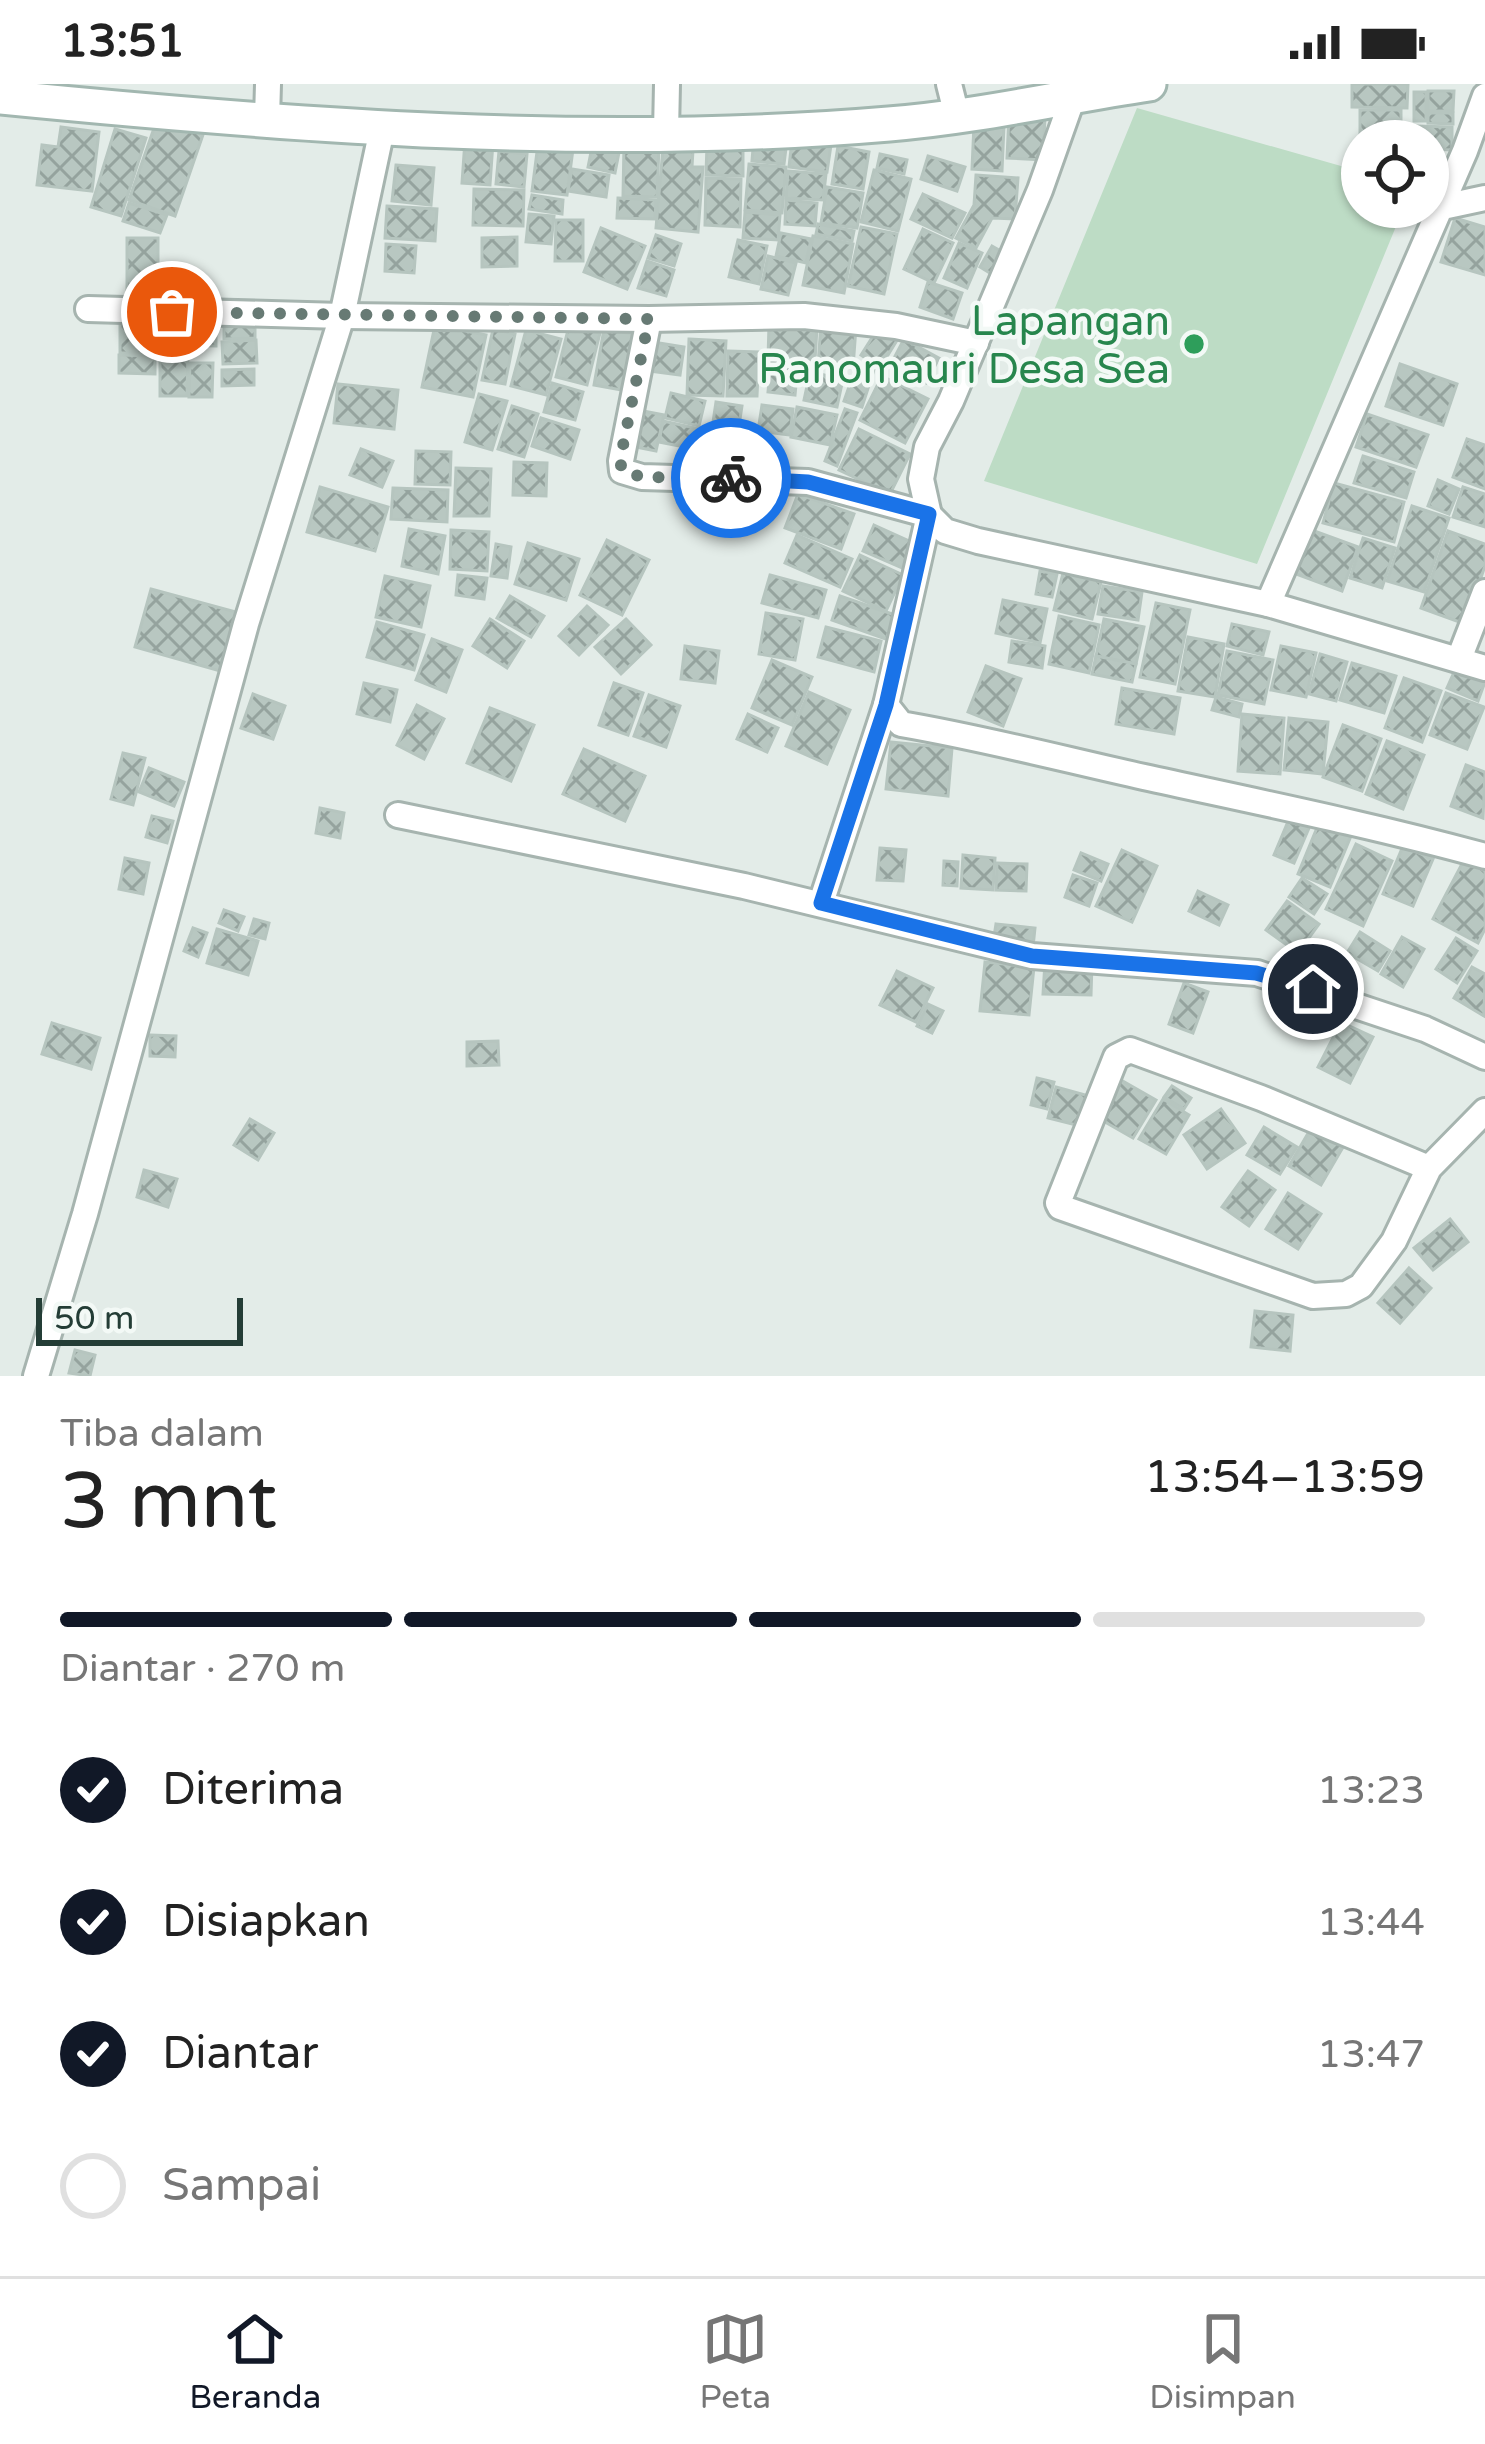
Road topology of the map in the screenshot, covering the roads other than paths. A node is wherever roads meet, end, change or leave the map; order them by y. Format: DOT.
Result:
graph roads {
  1 [pos="268,84"];
  2 [pos="668,84"];
  3 [pos="1149,84"];
  4 [pos="1485,96"];
  5 [pos="0,97"];
  6 [pos="1073,97"];
  7 [pos="953,100"];
  8 [pos="268,119"];
  9 [pos="382,130"];
  10 [pos="666,132"];
  11 [pos="1449,182"];
  12 [pos="1485,198"];
  13 [pos="1449,206"];
  14 [pos="1429,228"];
  15 [pos="88,309"];
  16 [pos="342,316"];
  17 [pos="649,319"];
  18 [pos="976,343"];
  19 [pos="929,514"];
  20 [pos="1485,592"];
  21 [pos="1268,604"];
  22 [pos="1459,659"];
  23 [pos="1485,668"];
  24 [pos="886,705"];
  25 [pos="398,815"];
  26 [pos="1485,856"];
  27 [pos="821,903"];
  28 [pos="1485,1057"];
  29 [pos="1485,1111"];
  30 [pos="1429,1168"];
  31 [pos="36,1376"];
  1 -- 8 [label="street"];
  2 -- 10 [label="street"];
  3 -- 6 [label="main road"];
  4 -- 11 [label="street"];
  5 -- 8 [label="main road"];
  6 -- 7 [label="main road"];
  6 -- 18 [label="street"];
  7 -- 10 [label="main road"];
  8 -- 9 [label="main road"];
  9 -- 10 [label="main road"];
  9 -- 16 [label="street"];
  12 -- 13 [label="street"];
  14 -- 21 [label="street"];
  15 -- 16 [label="street"];
  16 -- 17 [label="street"];
  16 -- 31 [label="street"];
  17 -- 18 [label="street"];
  17 -- 19 [label="street"];
  18 -- 19 [label="street"];
  19 -- 21 [label="street"];
  19 -- 24 [label="street"];
  20 -- 22 [label="street"];
  21 -- 22 [label="street"];
  22 -- 23 [label="street"];
  24 -- 26 [label="street"];
  24 -- 27 [label="street"];
  25 -- 27 [label="street"];
  27 -- 28 [label="street"];
  29 -- 30 [label="street"];
  30 -- 30 [label="street"];
}
